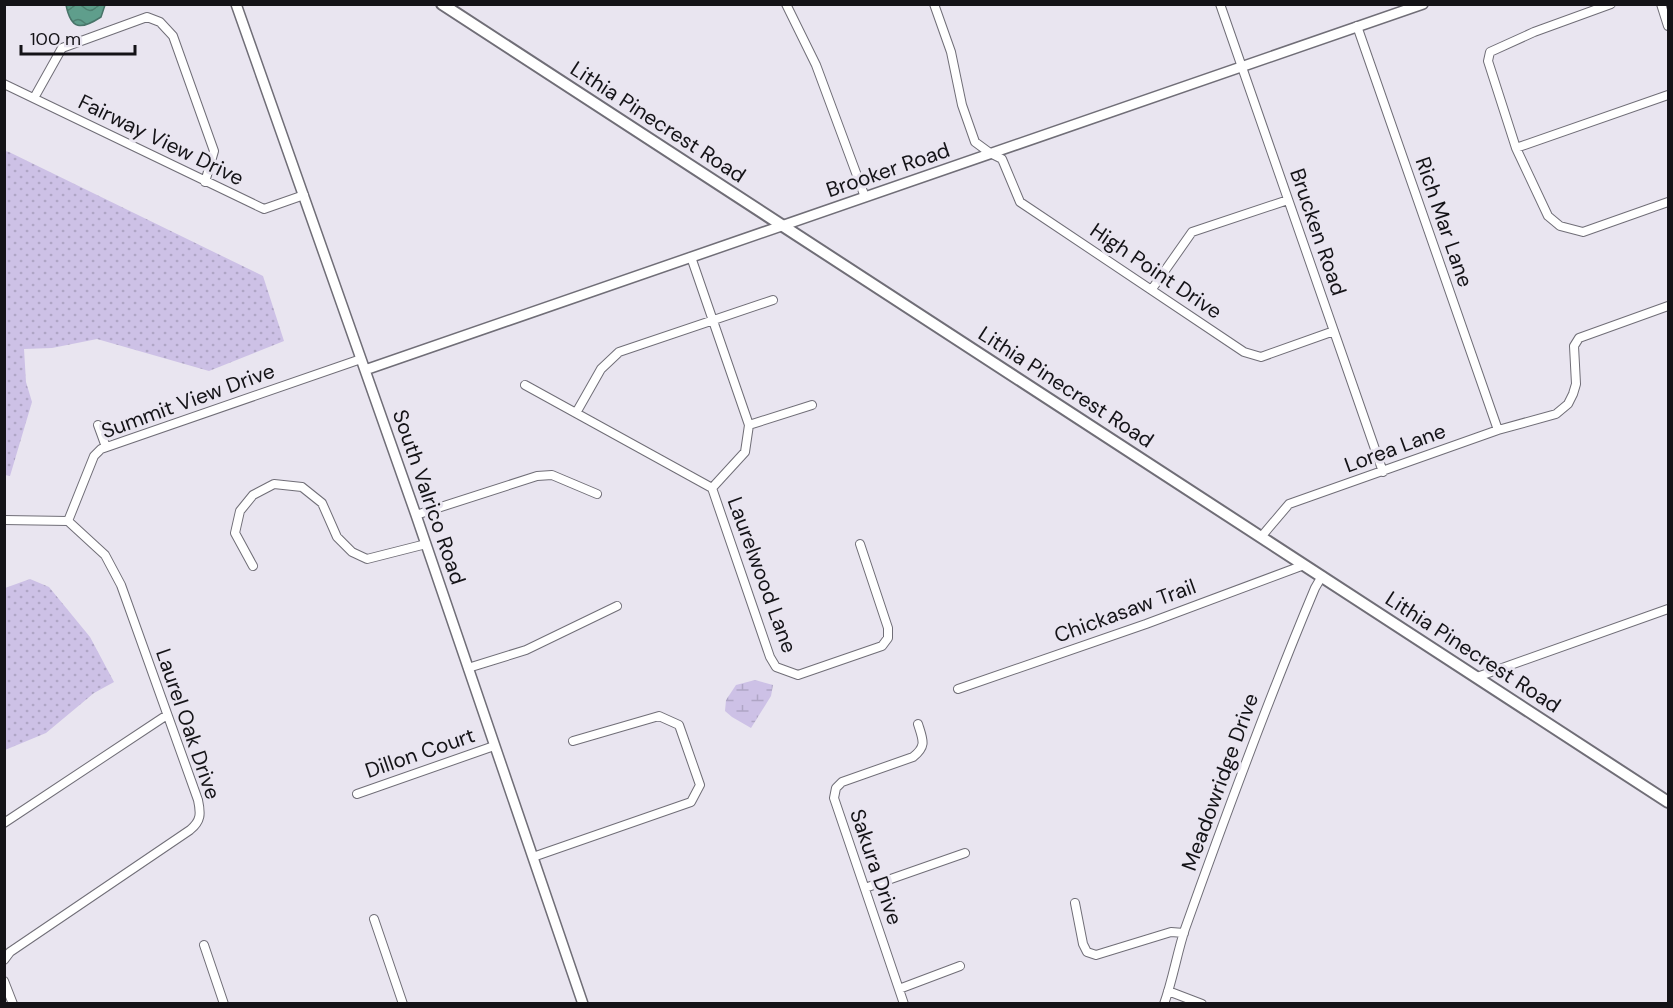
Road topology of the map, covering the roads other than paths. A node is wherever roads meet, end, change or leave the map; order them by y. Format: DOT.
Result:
graph roads {
  1 [pos="236,4"];
  2 [pos="442,4"];
  3 [pos="786,4"];
  4 [pos="934,4"];
  5 [pos="1220,4"];
  6 [pos="1423,4"];
  7 [pos="1611,4"];
  8 [pos="1661,4"];
  9 [pos="1357,26"];
  10 [pos="1668,26"];
  11 [pos="1241,67"];
  12 [pos="4,84"];
  13 [pos="1668,95"];
  14 [pos="34,98"];
  15 [pos="1516,148"];
  16 [pos="990,153"];
  17 [pos="205,182"];
  18 [pos="304,195"];
  19 [pos="865,197"];
  20 [pos="1288,200"];
  21 [pos="1668,202"];
  22 [pos="782,226"];
  23 [pos="691,257"];
  24 [pos="1152,290"];
  25 [pos="772,300"];
  26 [pos="1668,306"];
  27 [pos="712,320"];
  28 [pos="1334,331"];
  29 [pos="361,359"];
  30 [pos="365,370"];
  31 [pos="525,385"];
  32 [pos="812,405"];
  33 [pos="576,413"];
  34 [pos="98,425"];
  35 [pos="749,425"];
  36 [pos="1498,430"];
  37 [pos="106,447"];
  38 [pos="1383,472"];
  39 [pos="712,488"];
  40 [pos="597,494"];
  41 [pos="416,515"];
  42 [pos="4,520"];
  43 [pos="68,521"];
  44 [pos="1261,537"];
  45 [pos="426,544"];
  46 [pos="860,544"];
  47 [pos="1304,565"];
  48 [pos="253,566"];
  49 [pos="1322,576"];
  50 [pos="617,606"];
  51 [pos="1668,609"];
  52 [pos="468,668"];
  53 [pos="1477,677"];
  54 [pos="958,689"];
  55 [pos="167,715"];
  56 [pos="918,724"];
  57 [pos="573,741"];
  58 [pos="495,746"];
  59 [pos="357,794"];
  60 [pos="1668,802"];
  61 [pos="4,823"];
  62 [pos="965,853"];
  63 [pos="533,857"];
  64 [pos="865,888"];
  65 [pos="1075,903"];
  66 [pos="374,919"];
  67 [pos="1184,933"];
  68 [pos="204,945"];
  69 [pos="4,960"];
  70 [pos="960,966"];
  71 [pos="4,981"];
  72 [pos="899,988"];
  73 [pos="1168,991"];
  74 [pos="13,1004"];
  75 [pos="224,1004"];
  76 [pos="403,1004"];
  77 [pos="583,1004"];
  78 [pos="904,1004"];
  79 [pos="1164,1004"];
  80 [pos="1202,1004"];
  1 -- 18 [label="street, South Valrico Road"];
  2 -- 22 [label="main road, Lithia Pinecrest Road"];
  3 -- 19 [label="street"];
  4 -- 16 [label="street, High Point Drive"];
  5 -- 11 [label="street, Brucken Road"];
  6 -- 9 [label="street, Brooker Road"];
  7 -- 15 [label="street"];
  8 -- 10 [label="street"];
  9 -- 11 [label="street, Brooker Road"];
  9 -- 36 [label="street, Rich Mar Lane"];
  11 -- 16 [label="street, Brooker Road"];
  11 -- 20 [label="street, Brucken Road"];
  12 -- 14 [label="street, Fairway View Drive"];
  13 -- 15 [label="street"];
  14 -- 17 [label="street, Fairway View Drive"];
  14 -- 17 [label="street"];
  15 -- 21 [label="street"];
  16 -- 19 [label="street, Brooker Road"];
  16 -- 24 [label="street, High Point Drive"];
  17 -- 18 [label="street, Fairway View Drive"];
  18 -- 29 [label="street, South Valrico Road"];
  19 -- 22 [label="street, Brooker Road"];
  20 -- 24 [label="street"];
  20 -- 28 [label="street, Brucken Road"];
  22 -- 23 [label="street, Brooker Road"];
  22 -- 44 [label="main road, Lithia Pinecrest Road"];
  23 -- 27 [label="street"];
  23 -- 30 [label="street, Brooker Road"];
  24 -- 28 [label="street, High Point Drive"];
  25 -- 27 [label="street"];
  26 -- 36 [label="street, Lorea Lane"];
  27 -- 33 [label="street"];
  27 -- 35 [label="street"];
  28 -- 38 [label="street, Brucken Road"];
  29 -- 30 [label="street, South Valrico Road"];
  29 -- 37 [label="street, Summit View Drive"];
  30 -- 41 [label="street, South Valrico Road"];
  31 -- 33 [label="street, Laurelwood Lane"];
  32 -- 35 [label="street"];
  33 -- 39 [label="street, Laurelwood Lane"];
  34 -- 37 [label="street"];
  35 -- 39 [label="street"];
  36 -- 38 [label="street, Lorea Lane"];
  37 -- 43 [label="street, Summit View Drive"];
  38 -- 44 [label="street, Lorea Lane"];
  39 -- 46 [label="street, Laurelwood Lane"];
  40 -- 41 [label="street"];
  41 -- 45 [label="street, South Valrico Road"];
  42 -- 43 [label="street"];
  43 -- 55 [label="street, Laurel Oak Drive"];
  44 -- 47 [label="main road, Lithia Pinecrest Road"];
  45 -- 48 [label="street"];
  45 -- 52 [label="street, South Valrico Road"];
  47 -- 49 [label="main road, Lithia Pinecrest Road"];
  47 -- 54 [label="street, Chickasaw Trail"];
  49 -- 53 [label="main road, Lithia Pinecrest Road"];
  49 -- 67 [label="street, Meadowridge Drive"];
  50 -- 52 [label="street"];
  51 -- 53 [label="street"];
  52 -- 58 [label="street, South Valrico Road"];
  53 -- 60 [label="main road, Lithia Pinecrest Road"];
  55 -- 61 [label="street"];
  55 -- 69 [label="street, Laurel Oak Drive"];
  56 -- 64 [label="street, Sakura Drive"];
  57 -- 63 [label="street"];
  58 -- 59 [label="street, Dillon Court"];
  58 -- 63 [label="street, South Valrico Road"];
  62 -- 64 [label="street"];
  63 -- 77 [label="street, South Valrico Road"];
  64 -- 72 [label="street, Sakura Drive"];
  65 -- 67 [label="street"];
  66 -- 76 [label="street"];
  67 -- 73 [label="street, Meadowridge Drive"];
  68 -- 75 [label="street"];
  70 -- 72 [label="street"];
  71 -- 74 [label="street"];
  72 -- 78 [label="street, Sakura Drive"];
  73 -- 79 [label="street, Meadowridge Drive"];
  73 -- 80 [label="street"];
}
